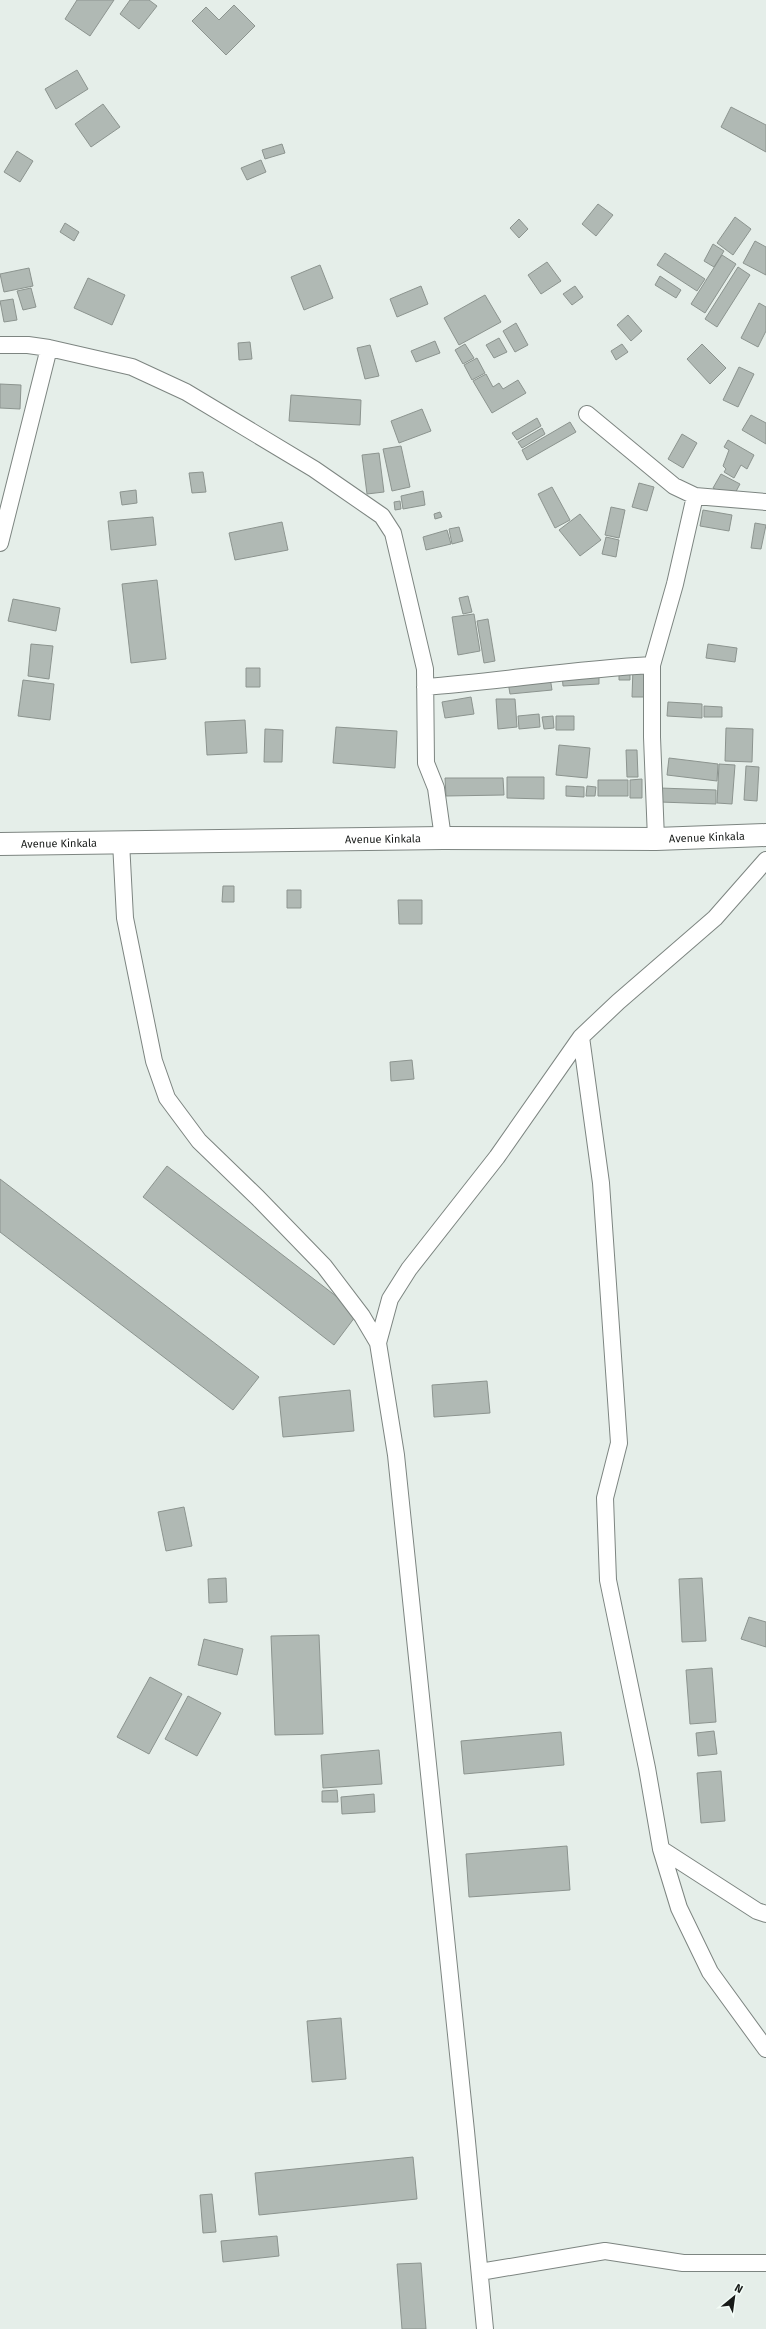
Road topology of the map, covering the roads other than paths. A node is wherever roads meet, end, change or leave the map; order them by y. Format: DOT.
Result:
graph roads {
  1 [pos="0,345"];
  2 [pos="49,348"];
  3 [pos="587,414"];
  4 [pos="695,496"];
  5 [pos="766,502"];
  6 [pos="0,543"];
  7 [pos="652,665"];
  8 [pos="425,687"];
  9 [pos="766,835"];
  10 [pos="443,838"];
  11 [pos="656,839"];
  12 [pos="121,842"];
  13 [pos="0,844"];
  14 [pos="766,860"];
  15 [pos="581,1037"];
  16 [pos="378,1343"];
  17 [pos="661,1849"];
  18 [pos="766,1914"];
  19 [pos="766,2049"];
  20 [pos="766,2263"];
  21 [pos="480,2272"];
  22 [pos="485,2329"];
  1 -- 2 [label="street"];
  2 -- 6 [label="street"];
  2 -- 8 [label="street"];
  3 -- 4 [label="street"];
  4 -- 5 [label="street"];
  4 -- 7 [label="street"];
  7 -- 8 [label="street"];
  7 -- 11 [label="street"];
  8 -- 10 [label="street"];
  9 -- 11 [label="main road, Avenue Kinkala"];
  10 -- 11 [label="main road, Avenue Kinkala"];
  10 -- 12 [label="main road, Avenue Kinkala"];
  12 -- 13 [label="main road, Avenue Kinkala"];
  12 -- 16 [label="street"];
  14 -- 15 [label="street"];
  15 -- 16 [label="street"];
  15 -- 17 [label="street"];
  16 -- 21 [label="street"];
  17 -- 18 [label="street"];
  17 -- 19 [label="street"];
  20 -- 21 [label="street"];
  21 -- 22 [label="street"];
}
